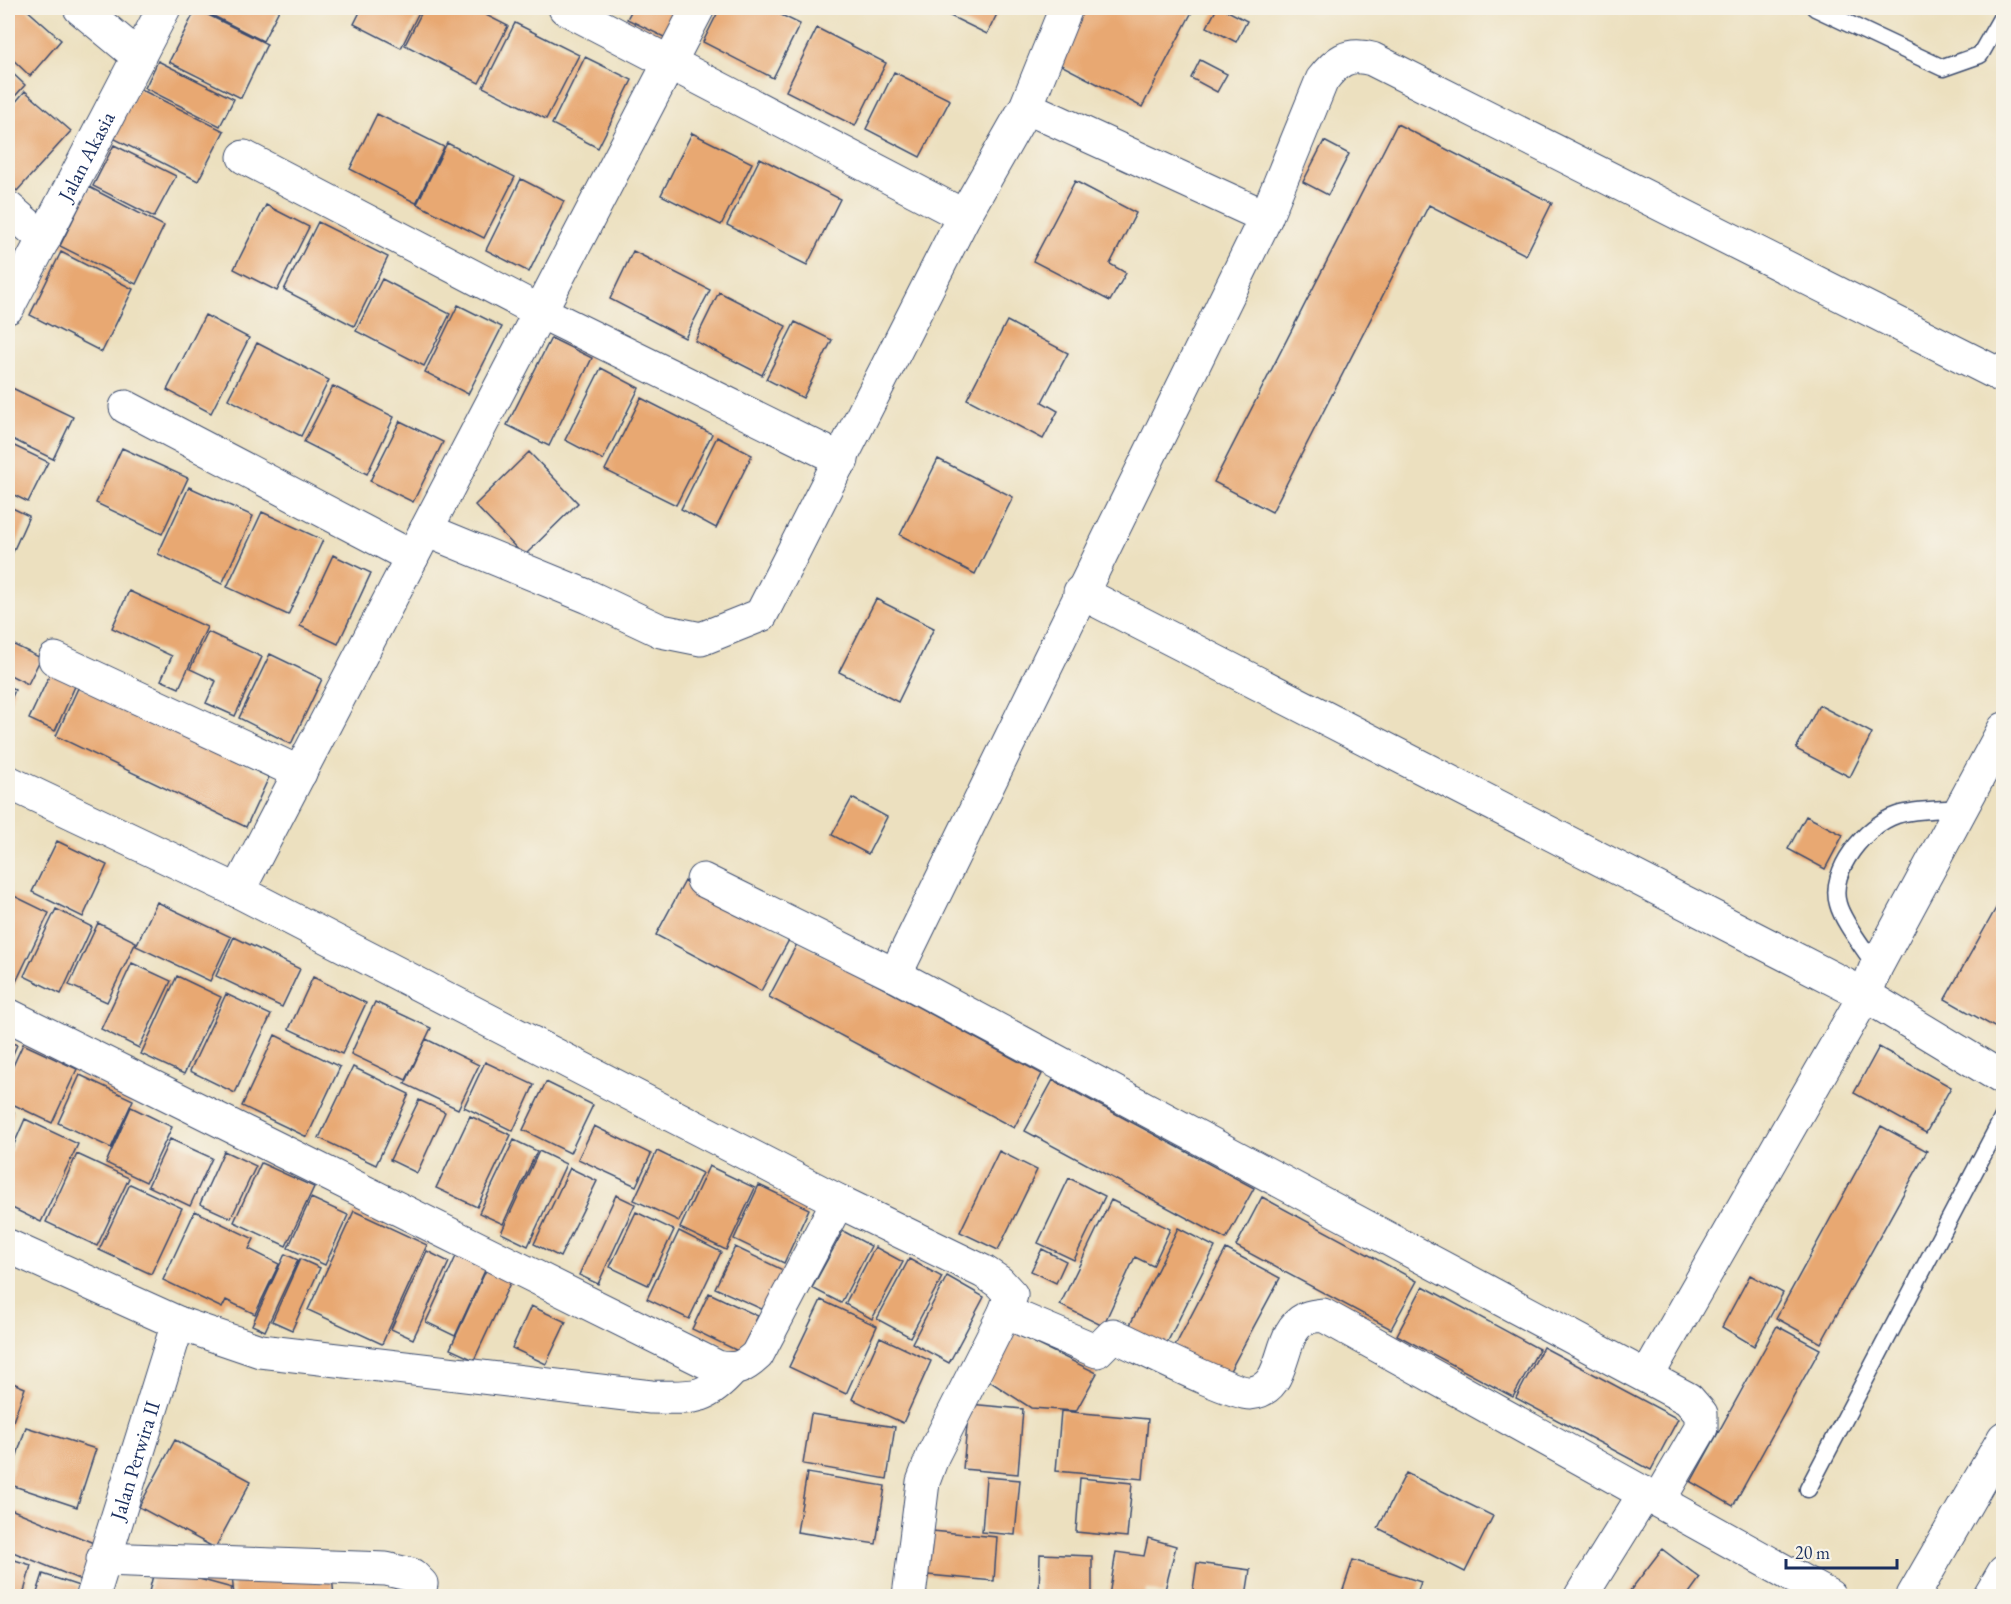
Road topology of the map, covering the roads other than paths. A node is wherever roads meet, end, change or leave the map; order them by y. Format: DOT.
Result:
graph roads {
  1 [pos="80,8"];
  2 [pos="164,8"];
  3 [pos="565,8"];
  4 [pos="698,8"];
  5 [pos="1066,8"];
  6 [pos="1815,8"];
  7 [pos="2004,13"];
  8 [pos="139,57"];
  9 [pos="669,64"];
  10 [pos="1026,107"];
  11 [pos="244,157"];
  12 [pos="8,208"];
  13 [pos="964,216"];
  14 [pos="1266,217"];
  15 [pos="44,239"];
  16 [pos="8,306"];
  17 [pos="541,312"];
  18 [pos="2004,377"];
  19 [pos="126,407"];
  20 [pos="842,460"];
  21 [pos="419,544"];
  22 [pos="1080,592"];
  23 [pos="55,659"];
  24 [pos="2004,729"];
  25 [pos="300,773"];
  26 [pos="8,782"];
  27 [pos="1960,808"];
  28 [pos="703,880"];
  29 [pos="238,891"];
  30 [pos="894,975"];
  31 [pos="1870,981"];
  32 [pos="8,1015"];
  33 [pos="2004,1079"];
  34 [pos="2004,1115"];
  35 [pos="838,1201"];
  36 [pos="8,1246"];
  37 [pos="1005,1312"];
  38 [pos="178,1323"];
  39 [pos="732,1370"];
  40 [pos="1647,1376"];
  41 [pos="2004,1438"];
  42 [pos="1808,1488"];
  43 [pos="1652,1496"];
  44 [pos="103,1559"];
  45 [pos="2004,1572"];
  46 [pos="93,1596"];
  47 [pos="418,1596"];
  48 [pos="909,1596"];
  49 [pos="1581,1596"];
  50 [pos="1829,1596"];
  51 [pos="1913,1596"];
  52 [pos="1990,1596"];
  1 -- 8 [label="main road"];
  2 -- 8 [label="main road, Jalan Akasia"];
  3 -- 9 [label="main road"];
  4 -- 9 [label="main road"];
  5 -- 10 [label="main road"];
  6 -- 7 [label="lane"];
  8 -- 15 [label="main road, Jalan Akasia"];
  9 -- 13 [label="main road"];
  9 -- 17 [label="main road"];
  10 -- 13 [label="main road"];
  10 -- 14 [label="main road"];
  11 -- 17 [label="main road"];
  12 -- 15 [label="main road"];
  13 -- 20 [label="main road"];
  14 -- 18 [label="main road"];
  14 -- 22 [label="main road"];
  15 -- 16 [label="main road, Jalan Akasia"];
  17 -- 20 [label="main road"];
  17 -- 21 [label="main road"];
  19 -- 21 [label="main road"];
  20 -- 21 [label="main road"];
  21 -- 25 [label="main road"];
  22 -- 30 [label="main road"];
  22 -- 31 [label="main road"];
  23 -- 25 [label="main road"];
  24 -- 27 [label="main road"];
  25 -- 29 [label="main road"];
  26 -- 29 [label="main road"];
  27 -- 31 [label="main road"];
  27 -- 31 [label="lane"];
  28 -- 30 [label="main road"];
  29 -- 35 [label="main road"];
  30 -- 40 [label="main road"];
  31 -- 33 [label="main road"];
  31 -- 40 [label="main road"];
  32 -- 39 [label="main road"];
  34 -- 42 [label="lane"];
  35 -- 37 [label="main road"];
  35 -- 39 [label="main road"];
  36 -- 38 [label="main road"];
  37 -- 43 [label="main road"];
  37 -- 48 [label="main road"];
  38 -- 39 [label="main road"];
  38 -- 44 [label="main road, Jalan Perwira II"];
  40 -- 43 [label="main road"];
  41 -- 51 [label="main road"];
  43 -- 49 [label="main road"];
  43 -- 50 [label="main road"];
  44 -- 46 [label="main road, Jalan Perwira II"];
  44 -- 47 [label="main road"];
  45 -- 52 [label="main road"];
}
